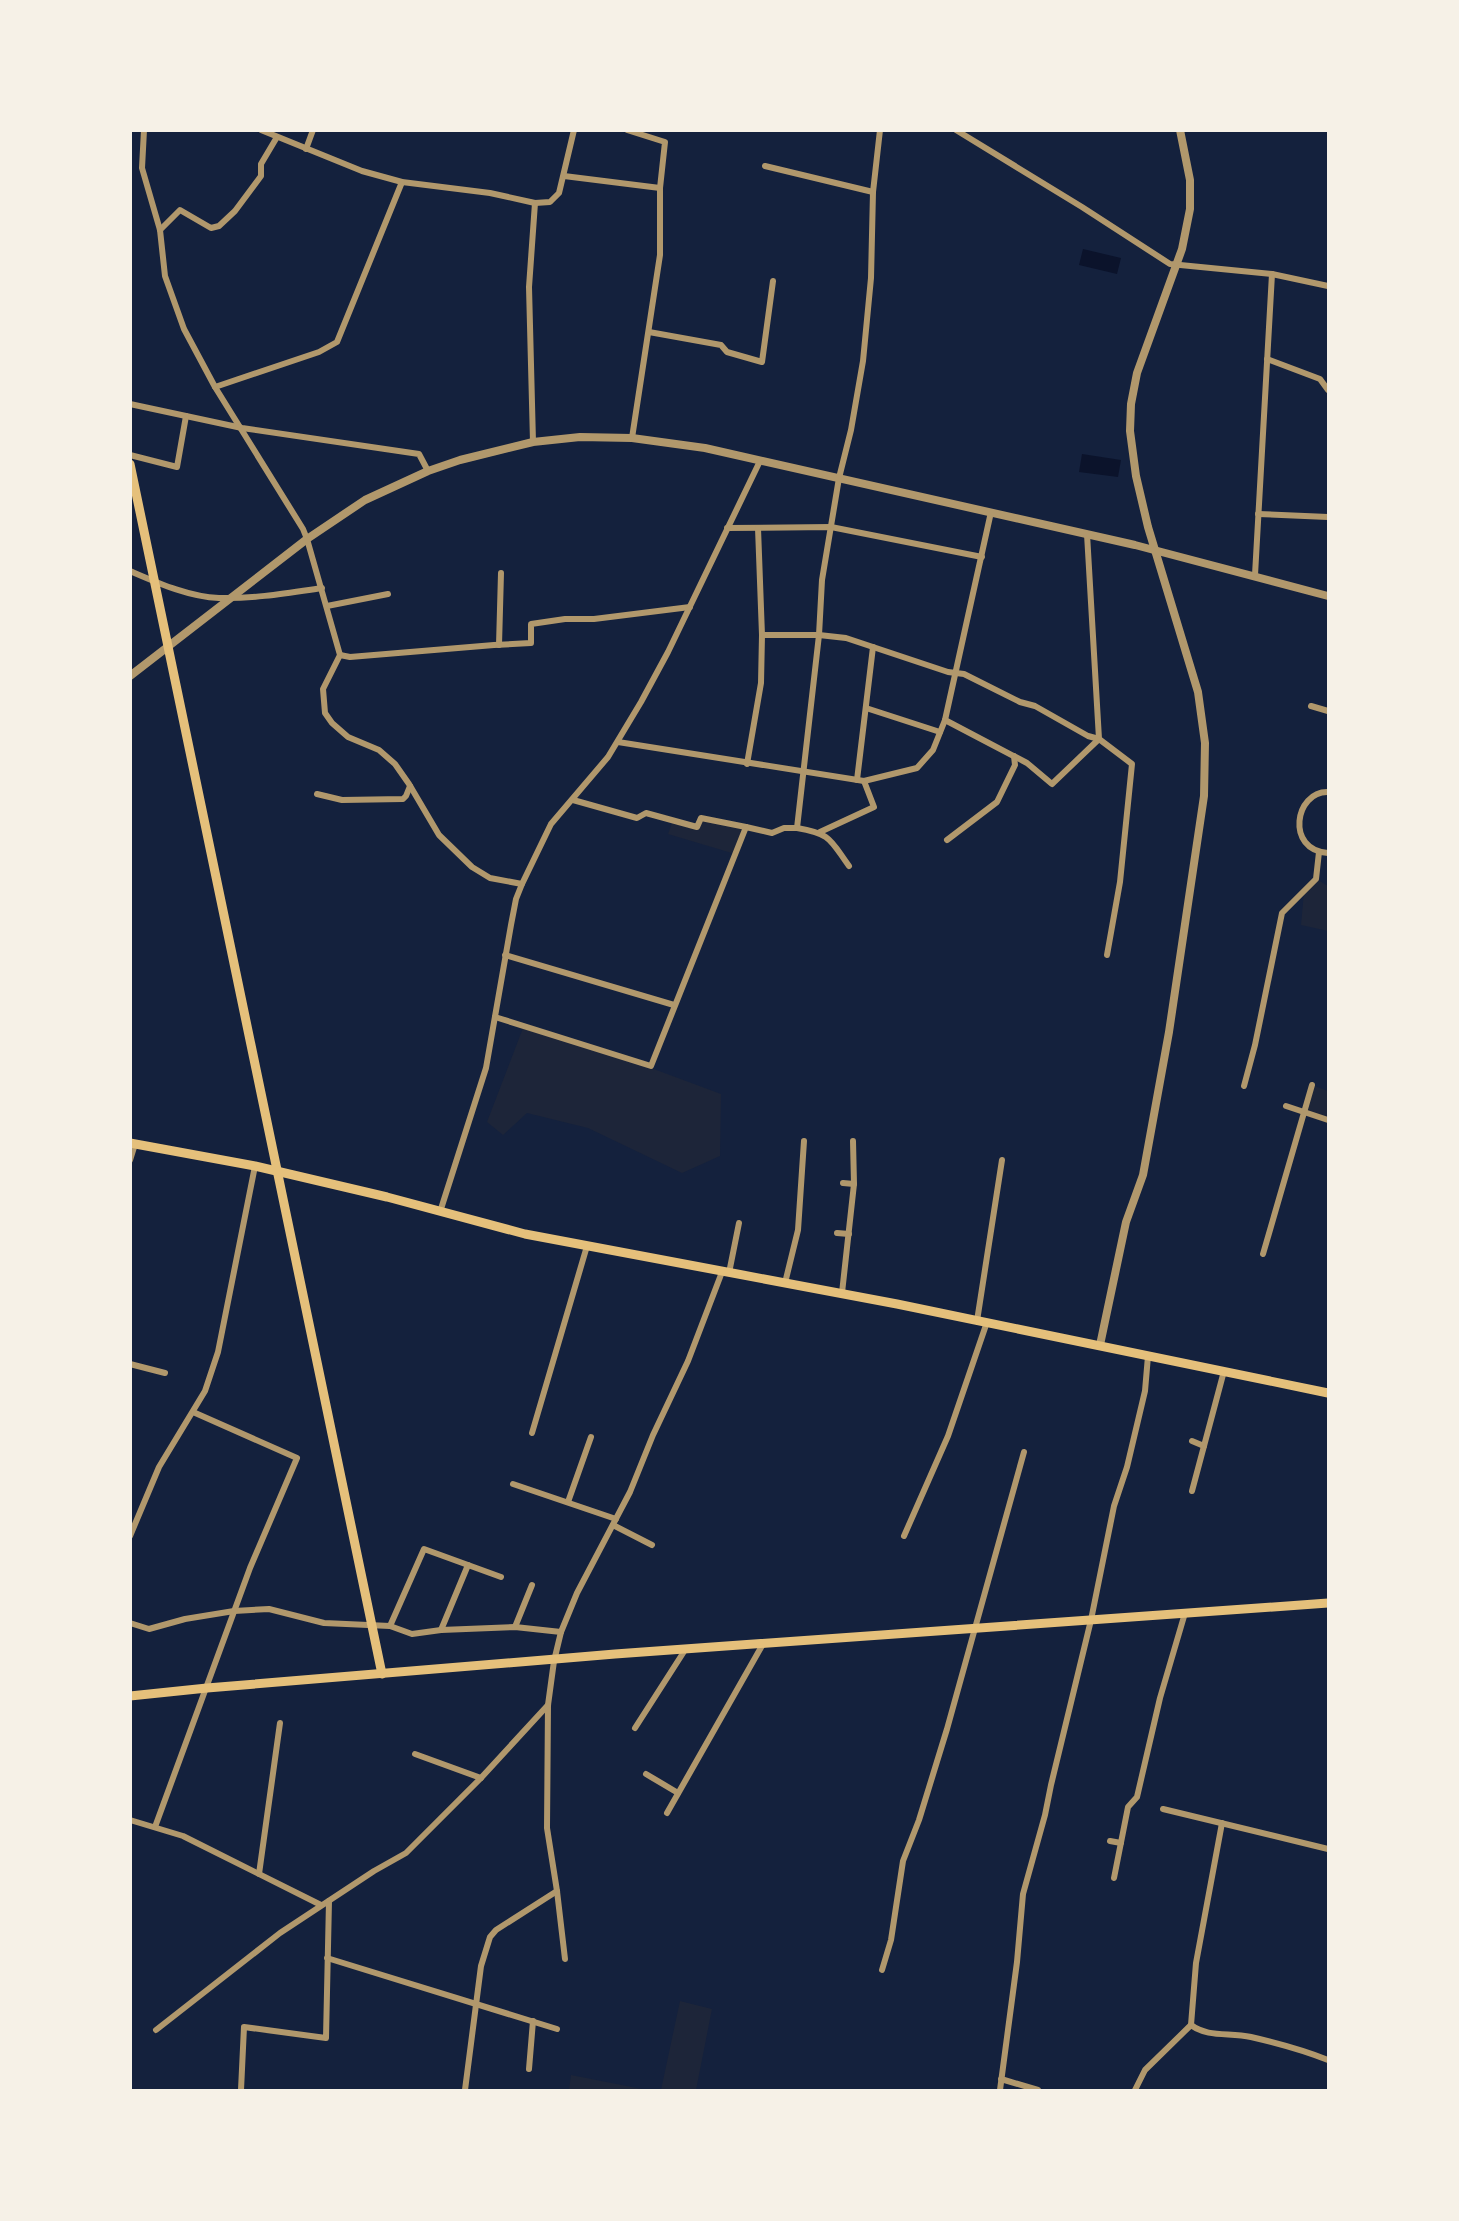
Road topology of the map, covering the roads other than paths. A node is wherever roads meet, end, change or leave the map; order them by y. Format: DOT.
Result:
graph roads {
  1 [pos="144,130"];
  2 [pos="261,130"];
  3 [pos="313,130"];
  4 [pos="574,130"];
  5 [pos="627,130"];
  6 [pos="880,130"];
  7 [pos="956,130"];
  8 [pos="1180,130"];
  9 [pos="277,137"];
  10 [pos="306,149"];
  11 [pos="765,166"];
  12 [pos="564,176"];
  13 [pos="402,182"];
  14 [pos="660,188"];
  15 [pos="873,192"];
  16 [pos="535,203"];
  17 [pos="159,230"];
  18 [pos="1176,265"];
  19 [pos="1272,274"];
  20 [pos="773,281"];
  21 [pos="1329,286"];
  22 [pos="649,332"];
  23 [pos="1267,358"];
  24 [pos="215,387"];
  25 [pos="1329,390"];
  26 [pos="130,404"];
  27 [pos="186,416"];
  28 [pos="242,428"];
  29 [pos="632,438"];
  30 [pos="533,442"];
  31 [pos="130,455"];
  32 [pos="759,460"];
  33 [pos="130,464"];
  34 [pos="428,471"];
  35 [pos="839,478"];
  36 [pos="991,512"];
  37 [pos="1258,514"];
  38 [pos="1329,517"];
  39 [pos="831,527"];
  40 [pos="728,528"];
  41 [pos="758,528"];
  42 [pos="1087,534"];
  43 [pos="307,539"];
  44 [pos="1156,550"];
  45 [pos="982,557"];
  46 [pos="130,571"];
  47 [pos="501,573"];
  48 [pos="1255,575"];
  49 [pos="154,581"];
  50 [pos="322,588"];
  51 [pos="388,594"];
  52 [pos="1329,596"];
  53 [pos="231,598"];
  54 [pos="327,606"];
  55 [pos="690,607"];
  56 [pos="762,635"];
  57 [pos="819,635"];
  58 [pos="499,645"];
  59 [pos="168,646"];
  60 [pos="873,647"];
  61 [pos="340,655"];
  62 [pos="956,673"];
  63 [pos="130,676"];
  64 [pos="1311,706"];
  65 [pos="866,708"];
  66 [pos="1329,711"];
  67 [pos="945,720"];
  68 [pos="940,732"];
  69 [pos="1099,739"];
  70 [pos="618,742"];
  71 [pos="1014,756"];
  72 [pos="747,764"];
  73 [pos="802,772"];
  74 [pos="861,780"];
  75 [pos="410,786"];
  76 [pos="1329,792"];
  77 [pos="317,794"];
  78 [pos="573,800"];
  79 [pos="746,827"];
  80 [pos="797,828"];
  81 [pos="820,832"];
  82 [pos="947,840"];
  83 [pos="1319,852"];
  84 [pos="1329,853"];
  85 [pos="849,866"];
  86 [pos="522,884"];
  87 [pos="505,955"];
  88 [pos="1107,955"];
  89 [pos="674,1005"];
  90 [pos="495,1017"];
  91 [pos="1312,1085"];
  92 [pos="1244,1086"];
  93 [pos="1286,1106"];
  94 [pos="1304,1112"];
  95 [pos="1329,1120"];
  96 [pos="804,1141"];
  97 [pos="853,1141"];
  98 [pos="133,1143"];
  99 [pos="130,1160"];
  100 [pos="1002,1160"];
  101 [pos="255,1166"];
  102 [pos="277,1171"];
  103 [pos="843,1183"];
  104 [pos="854,1184"];
  105 [pos="440,1212"];
  106 [pos="739,1223"];
  107 [pos="837,1233"];
  108 [pos="849,1234"];
  109 [pos="587,1246"];
  110 [pos="1263,1254"];
  111 [pos="725,1273"];
  112 [pos="785,1283"];
  113 [pos="842,1293"];
  114 [pos="982,1322"];
  115 [pos="1100,1346"];
  116 [pos="1148,1356"];
  117 [pos="130,1364"];
  118 [pos="1224,1371"];
  119 [pos="165,1373"];
  120 [pos="1329,1393"];
  121 [pos="193,1412"];
  122 [pos="532,1433"];
  123 [pos="591,1437"];
  124 [pos="1192,1441"];
  125 [pos="1204,1446"];
  126 [pos="1024,1452"];
  127 [pos="513,1484"];
  128 [pos="1192,1491"];
  129 [pos="567,1502"];
  130 [pos="615,1522"];
  131 [pos="130,1536"];
  132 [pos="904,1536"];
  133 [pos="652,1545"];
  134 [pos="468,1565"];
  135 [pos="501,1577"];
  136 [pos="532,1585"];
  137 [pos="1329,1603"];
  138 [pos="234,1611"];
  139 [pos="1185,1613"];
  140 [pos="1091,1620"];
  141 [pos="130,1623"];
  142 [pos="372,1625"];
  143 [pos="390,1626"];
  144 [pos="515,1627"];
  145 [pos="975,1629"];
  146 [pos="441,1630"];
  147 [pos="561,1632"];
  148 [pos="763,1644"];
  149 [pos="685,1650"];
  150 [pos="554,1660"];
  151 [pos="382,1674"];
  152 [pos="207,1688"];
  153 [pos="130,1696"];
  154 [pos="548,1705"];
  155 [pos="280,1723"];
  156 [pos="635,1728"];
  157 [pos="415,1754"];
  158 [pos="646,1774"];
  159 [pos="481,1778"];
  160 [pos="678,1793"];
  161 [pos="1163,1809"];
  162 [pos="667,1813"];
  163 [pos="130,1820"];
  164 [pos="1222,1823"];
  165 [pos="155,1827"];
  166 [pos="1110,1841"];
  167 [pos="1121,1843"];
  168 [pos="1329,1850"];
  169 [pos="259,1874"];
  170 [pos="1114,1878"];
  171 [pos="557,1891"];
  172 [pos="329,1901"];
  173 [pos="321,1905"];
  174 [pos="327,1958"];
  175 [pos="565,1959"];
  176 [pos="882,1970"];
  177 [pos="476,2003"];
  178 [pos="533,2021"];
  179 [pos="1191,2025"];
  180 [pos="557,2029"];
  181 [pos="156,2030"];
  182 [pos="1329,2060"];
  183 [pos="529,2069"];
  184 [pos="1001,2079"];
  185 [pos="241,2091"];
  186 [pos="465,2091"];
  187 [pos="1000,2091"];
  188 [pos="1038,2091"];
  189 [pos="1135,2091"];
  1 -- 17 [label="street"];
  2 -- 9 [label="street"];
  3 -- 10 [label="street"];
  4 -- 12 [label="street"];
  5 -- 14 [label="street"];
  6 -- 15 [label="street"];
  7 -- 18 [label="street"];
  8 -- 18 [label="street"];
  9 -- 10 [label="street"];
  9 -- 17 [label="street"];
  10 -- 13 [label="street"];
  11 -- 15 [label="street"];
  12 -- 14 [label="street"];
  12 -- 16 [label="street"];
  13 -- 16 [label="street"];
  13 -- 24 [label="street"];
  14 -- 22 [label="street"];
  15 -- 35 [label="street"];
  16 -- 30 [label="street"];
  17 -- 24 [label="street"];
  18 -- 19 [label="street"];
  18 -- 44 [label="street"];
  19 -- 21 [label="street"];
  19 -- 23 [label="street"];
  20 -- 22 [label="street"];
  22 -- 29 [label="street"];
  23 -- 25 [label="street"];
  23 -- 37 [label="street"];
  24 -- 28 [label="street"];
  26 -- 27 [label="street"];
  27 -- 28 [label="street"];
  27 -- 31 [label="street"];
  28 -- 34 [label="street"];
  28 -- 43 [label="street"];
  29 -- 30 [label="street"];
  29 -- 32 [label="street"];
  30 -- 34 [label="street"];
  32 -- 35 [label="street"];
  32 -- 40 [label="street"];
  33 -- 49 [label="main road"];
  34 -- 43 [label="street"];
  35 -- 36 [label="street"];
  35 -- 39 [label="street"];
  36 -- 42 [label="street"];
  36 -- 45 [label="street"];
  37 -- 38 [label="street"];
  37 -- 48 [label="street"];
  39 -- 41 [label="street"];
  39 -- 45 [label="street"];
  39 -- 57 [label="street"];
  40 -- 41 [label="street"];
  40 -- 55 [label="street"];
  41 -- 56 [label="street"];
  42 -- 44 [label="street"];
  42 -- 69 [label="street"];
  43 -- 50 [label="street"];
  43 -- 53 [label="street"];
  44 -- 48 [label="street"];
  44 -- 115 [label="street"];
  45 -- 62 [label="street"];
  46 -- 49 [label="street"];
  47 -- 58 [label="street"];
  48 -- 52 [label="street"];
  49 -- 53 [label="street"];
  49 -- 59 [label="main road"];
  50 -- 53 [label="street"];
  50 -- 54 [label="street"];
  51 -- 54 [label="street"];
  53 -- 59 [label="street"];
  54 -- 61 [label="street"];
  55 -- 58 [label="street"];
  55 -- 70 [label="street"];
  56 -- 57 [label="street"];
  56 -- 72 [label="street"];
  57 -- 60 [label="street"];
  57 -- 73 [label="street"];
  58 -- 61 [label="street"];
  59 -- 63 [label="street"];
  59 -- 102 [label="main road"];
  60 -- 62 [label="street"];
  60 -- 65 [label="street"];
  61 -- 75 [label="street"];
  62 -- 67 [label="street"];
  62 -- 69 [label="street"];
  64 -- 66 [label="street"];
  65 -- 68 [label="street"];
  65 -- 74 [label="street"];
  67 -- 68 [label="street"];
  67 -- 71 [label="street"];
  68 -- 74 [label="street"];
  69 -- 71 [label="street"];
  69 -- 88 [label="street"];
  70 -- 72 [label="street"];
  70 -- 78 [label="street"];
  71 -- 82 [label="street"];
  72 -- 73 [label="street"];
  73 -- 74 [label="street"];
  73 -- 80 [label="street"];
  74 -- 81 [label="street"];
  75 -- 77 [label="street"];
  75 -- 86 [label="street"];
  76 -- 83 [label="street"];
  78 -- 79 [label="street"];
  78 -- 86 [label="street"];
  79 -- 80 [label="street"];
  79 -- 89 [label="street"];
  80 -- 81 [label="street"];
  81 -- 85 [label="street"];
  83 -- 84 [label="street"];
  83 -- 92 [label="street"];
  86 -- 87 [label="street"];
  87 -- 89 [label="street"];
  87 -- 90 [label="street"];
  89 -- 90 [label="street"];
  90 -- 105 [label="street"];
  91 -- 94 [label="street"];
  93 -- 94 [label="street"];
  94 -- 95 [label="street"];
  94 -- 110 [label="street"];
  96 -- 112 [label="street"];
  97 -- 104 [label="street"];
  98 -- 99 [label="street"];
  98 -- 101 [label="main road"];
  100 -- 114 [label="street"];
  101 -- 102 [label="main road"];
  101 -- 121 [label="street"];
  102 -- 105 [label="main road"];
  102 -- 142 [label="main road"];
  103 -- 104 [label="street"];
  104 -- 108 [label="street"];
  105 -- 109 [label="main road"];
  106 -- 111 [label="street"];
  107 -- 108 [label="street"];
  108 -- 113 [label="street"];
  109 -- 111 [label="main road"];
  109 -- 122 [label="street"];
  111 -- 112 [label="main road"];
  111 -- 130 [label="street"];
  112 -- 113 [label="main road"];
  113 -- 114 [label="main road"];
  114 -- 115 [label="main road"];
  114 -- 132 [label="street"];
  115 -- 116 [label="main road"];
  116 -- 118 [label="main road"];
  116 -- 140 [label="street"];
  117 -- 119 [label="street"];
  118 -- 120 [label="main road"];
  118 -- 125 [label="street"];
  121 -- 131 [label="street"];
  121 -- 138 [label="street"];
  123 -- 129 [label="street"];
  124 -- 125 [label="street"];
  125 -- 128 [label="street"];
  126 -- 145 [label="street"];
  127 -- 129 [label="street"];
  129 -- 130 [label="street"];
  130 -- 133 [label="street"];
  130 -- 147 [label="street"];
  134 -- 135 [label="street"];
  134 -- 143 [label="street"];
  134 -- 146 [label="street"];
  136 -- 144 [label="street"];
  137 -- 139 [label="main road"];
  138 -- 141 [label="street"];
  138 -- 142 [label="street"];
  138 -- 152 [label="street"];
  139 -- 140 [label="main road"];
  139 -- 167 [label="street"];
  140 -- 145 [label="main road"];
  140 -- 184 [label="street"];
  142 -- 143 [label="street"];
  142 -- 151 [label="main road"];
  143 -- 146 [label="street"];
  144 -- 146 [label="street"];
  144 -- 147 [label="street"];
  145 -- 148 [label="main road"];
  145 -- 176 [label="street"];
  147 -- 150 [label="street"];
  148 -- 149 [label="main road"];
  148 -- 160 [label="street"];
  149 -- 150 [label="main road"];
  149 -- 156 [label="street"];
  150 -- 151 [label="main road"];
  150 -- 154 [label="street"];
  151 -- 152 [label="main road"];
  152 -- 153 [label="main road"];
  152 -- 165 [label="street"];
  154 -- 159 [label="street"];
  154 -- 171 [label="street"];
  155 -- 169 [label="street"];
  157 -- 159 [label="street"];
  158 -- 160 [label="street"];
  159 -- 172 [label="street"];
  160 -- 162 [label="street"];
  161 -- 164 [label="street"];
  163 -- 165 [label="street"];
  164 -- 168 [label="street"];
  164 -- 179 [label="street"];
  165 -- 169 [label="street"];
  166 -- 167 [label="street"];
  167 -- 170 [label="street"];
  169 -- 173 [label="street"];
  171 -- 175 [label="street"];
  171 -- 177 [label="street"];
  172 -- 173 [label="street"];
  172 -- 174 [label="street"];
  173 -- 181 [label="street"];
  174 -- 177 [label="street"];
  174 -- 185 [label="street"];
  177 -- 178 [label="street"];
  177 -- 186 [label="street"];
  178 -- 180 [label="street"];
  178 -- 183 [label="street"];
  179 -- 182 [label="street"];
  179 -- 189 [label="street"];
  184 -- 187 [label="street"];
  184 -- 188 [label="street"];
}
